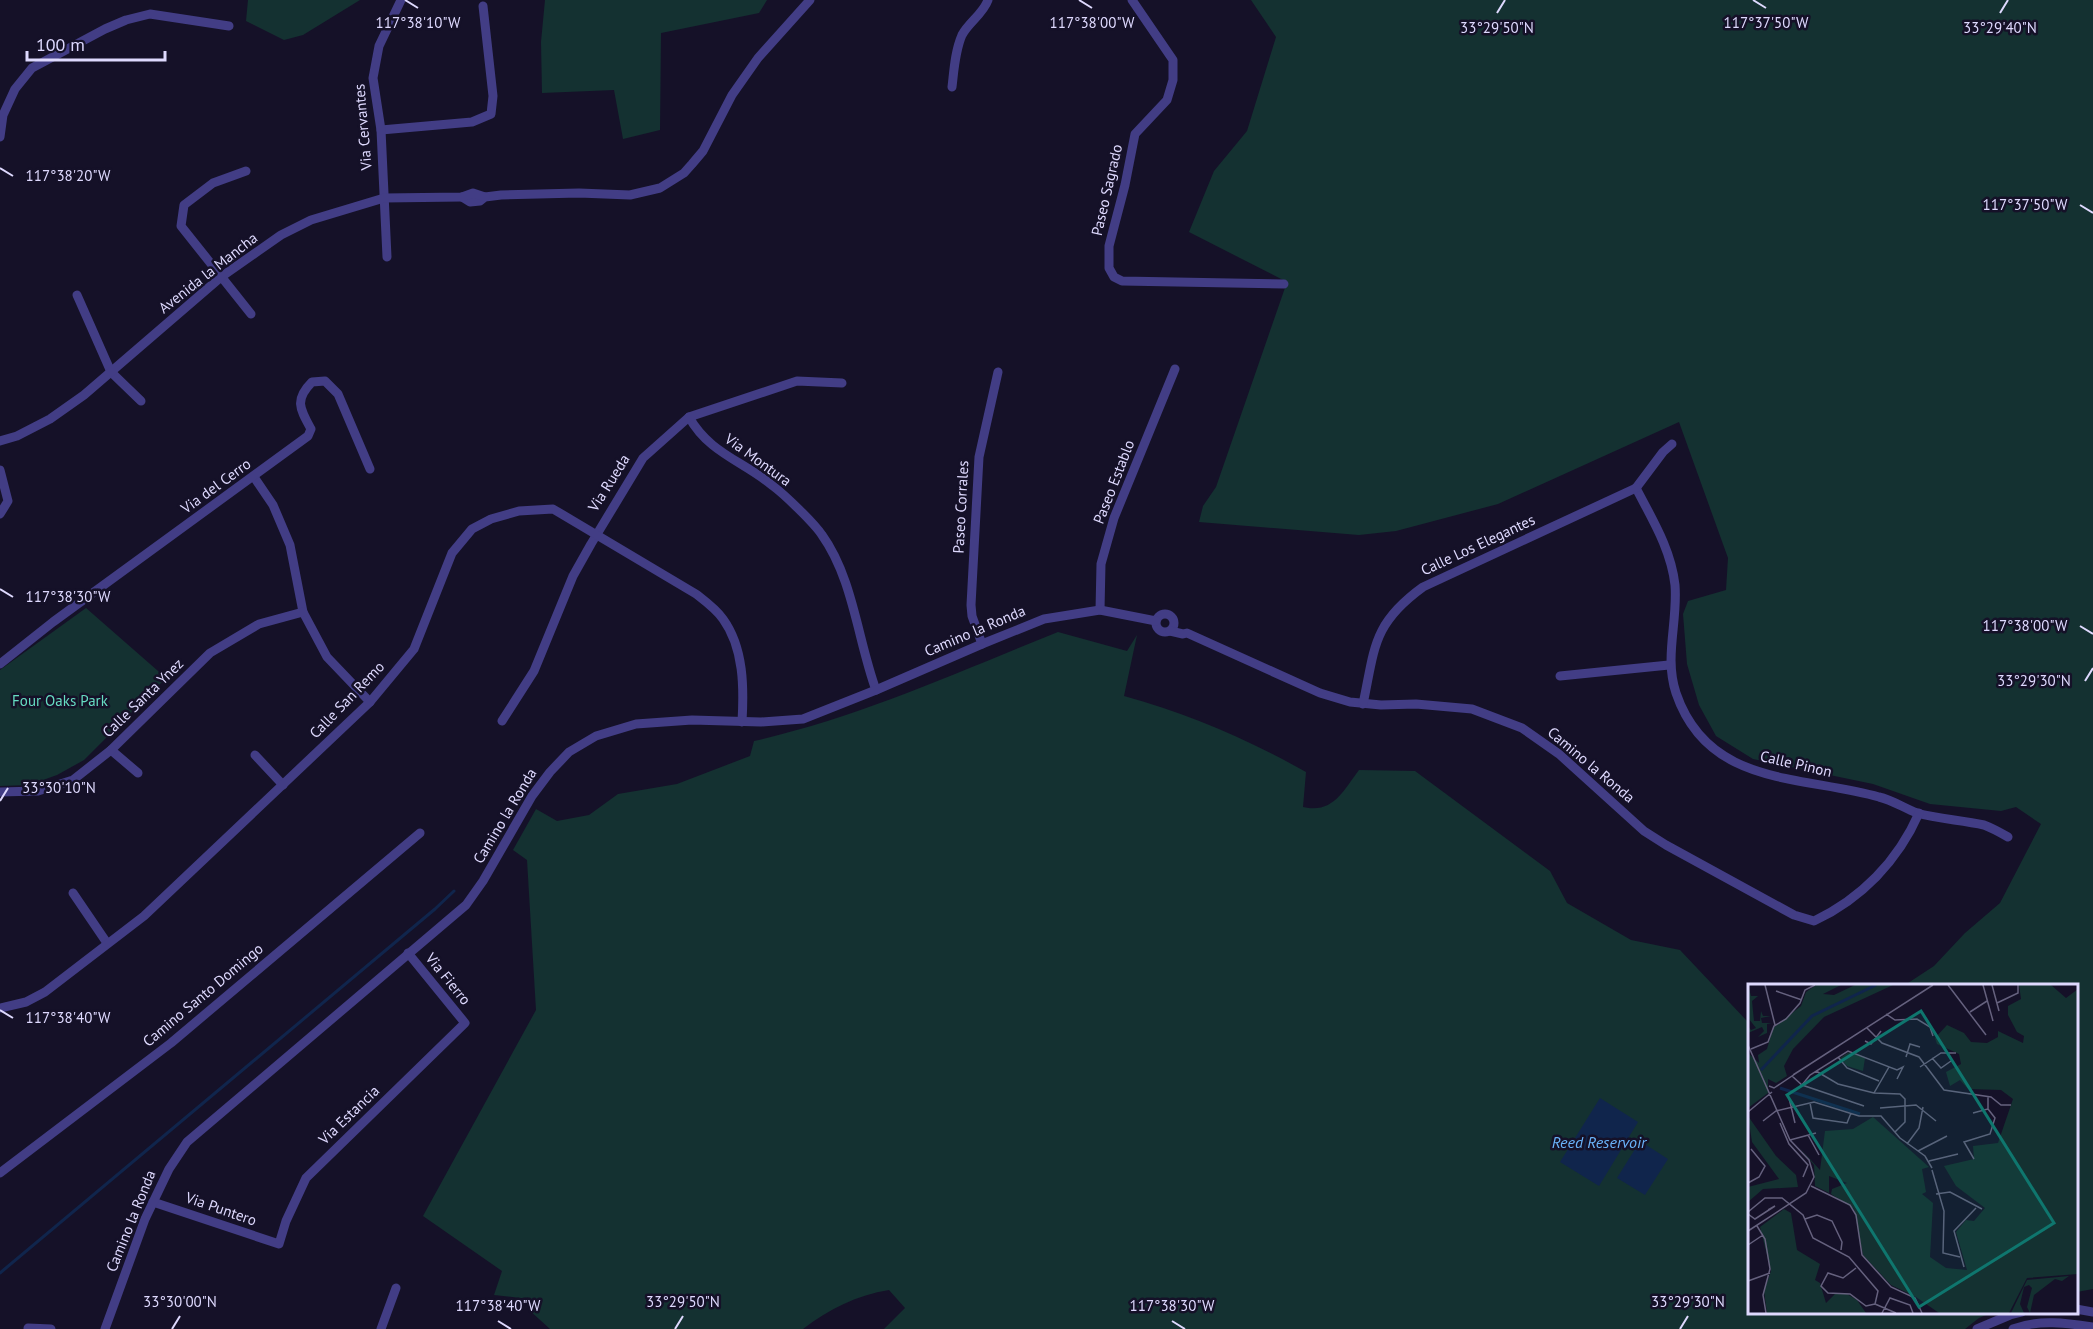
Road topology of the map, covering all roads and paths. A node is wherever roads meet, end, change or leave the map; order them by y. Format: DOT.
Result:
graph roads {
  1 [pos="401,0"];
  2 [pos="810,0"];
  3 [pos="988,0"];
  4 [pos="1132,0"];
  5 [pos="483,6"];
  6 [pos="229,26"];
  7 [pos="951,87"];
  8 [pos="381,130"];
  9 [pos="0,137"];
  10 [pos="246,171"];
  11 [pos="384,198"];
  12 [pos="387,257"];
  13 [pos="221,277"];
  14 [pos="1284,284"];
  15 [pos="77,295"];
  16 [pos="251,314"];
  17 [pos="1175,369"];
  18 [pos="111,372"];
  19 [pos="998,372"];
  20 [pos="842,383"];
  21 [pos="141,401"];
  22 [pos="689,417"];
  23 [pos="0,441"];
  24 [pos="1672,444"];
  25 [pos="0,470"];
  26 [pos="370,470"];
  27 [pos="254,477"];
  28 [pos="1636,488"];
  29 [pos="0,514"];
  30 [pos="596,534"];
  31 [pos="1100,610"];
  32 [pos="303,612"];
  33 [pos="1173,620"];
  34 [pos="1156,621"];
  35 [pos="1170,631"];
  36 [pos="1187,633"];
  37 [pos="982,644"];
  38 [pos="0,664"];
  39 [pos="1669,665"];
  40 [pos="1560,676"];
  41 [pos="876,690"];
  42 [pos="369,702"];
  43 [pos="1363,704"];
  44 [pos="502,721"];
  45 [pos="742,723"];
  46 [pos="111,750"];
  47 [pos="255,755"];
  48 [pos="138,773"];
  49 [pos="284,785"];
  50 [pos="0,792"];
  51 [pos="1919,813"];
  52 [pos="420,833"];
  53 [pos="2008,837"];
  54 [pos="73,893"];
  55 [pos="107,943"];
  56 [pos="408,953"];
  57 [pos="0,1008"];
  58 [pos="465,1023"];
  59 [pos="0,1173"];
  60 [pos="153,1202"];
  61 [pos="279,1244"];
  62 [pos="396,1288"];
  63 [pos="2078,1309"];
  64 [pos="2093,1312"];
  65 [pos="2014,1314"];
  66 [pos="2093,1327"];
  67 [pos="28,1328"];
  68 [pos="51,1329"];
  69 [pos="105,1329"];
  70 [pos="381,1329"];
  71 [pos="1977,1329"];
  72 [pos="2013,1329"];
  1 -- 8 [label="street, Via Cervantes"];
  2 -- 11 [label="street, Avenida la Mancha"];
  3 -- 7 [label="street"];
  4 -- 14 [label="street, Paseo Sagrado"];
  5 -- 8 [label="street"];
  6 -- 9 [label="street"];
  8 -- 11 [label="street, Via Cervantes"];
  10 -- 13 [label="street"];
  11 -- 12 [label="street, Via Cervantes"];
  11 -- 13 [label="street, Avenida la Mancha"];
  13 -- 16 [label="street"];
  13 -- 18 [label="street, Avenida la Mancha"];
  15 -- 18 [label="street"];
  17 -- 31 [label="street, Paseo Establo"];
  18 -- 21 [label="street"];
  18 -- 23 [label="street, Avenida la Mancha"];
  19 -- 37 [label="street, Paseo Corrales"];
  20 -- 22 [label="street, Via Rueda"];
  22 -- 30 [label="street, Via Rueda"];
  22 -- 41 [label="street, Via Montura"];
  24 -- 28 [label="street"];
  25 -- 29 [label="street"];
  26 -- 27 [label="street, Via del Cerro"];
  27 -- 32 [label="street"];
  27 -- 38 [label="street, Via del Cerro"];
  28 -- 39 [label="street, Calle Pinon"];
  28 -- 43 [label="street, Calle Los Elegantes"];
  30 -- 42 [label="street, Calle San Remo"];
  30 -- 44 [label="street, Via Rueda"];
  30 -- 45 [label="street, Calle San Remo"];
  31 -- 34 [label="street, Camino la Ronda"];
  31 -- 37 [label="street, Camino la Ronda"];
  32 -- 42 [label="street"];
  32 -- 46 [label="street, Calle Santa Ynez"];
  33 -- 34 [label="street, Camino la Ronda"];
  33 -- 35 [label="street"];
  33 -- 36 [label="street, Camino la Ronda"];
  34 -- 35 [label="street, Camino la Ronda"];
  35 -- 36 [label="street, Camino la Ronda"];
  36 -- 43 [label="street, Camino la Ronda"];
  37 -- 41 [label="street, Camino la Ronda"];
  39 -- 40 [label="street"];
  39 -- 51 [label="street, Calle Pinon"];
  41 -- 45 [label="street, Camino la Ronda"];
  42 -- 49 [label="street, Calle San Remo"];
  43 -- 51 [label="street, Camino la Ronda"];
  45 -- 56 [label="street, Camino la Ronda"];
  46 -- 48 [label="street"];
  46 -- 50 [label="street, Calle Santa Ynez"];
  47 -- 49 [label="street"];
  49 -- 55 [label="street, Calle San Remo"];
  51 -- 53 [label="street, Calle Pinon"];
  52 -- 59 [label="street, Camino Santo Domingo"];
  54 -- 55 [label="street"];
  55 -- 57 [label="street, Calle San Remo"];
  56 -- 58 [label="street, Via Fierro"];
  56 -- 60 [label="street, Camino la Ronda"];
  58 -- 61 [label="street, Via Estancia"];
  60 -- 61 [label="street, Via Puntero"];
  60 -- 69 [label="street, Camino la Ronda"];
  62 -- 70 [label="street"];
  63 -- 64 [label="street"];
  65 -- 71 [label="street"];
  66 -- 72 [label="street"];
  67 -- 68 [label="street"];
}
